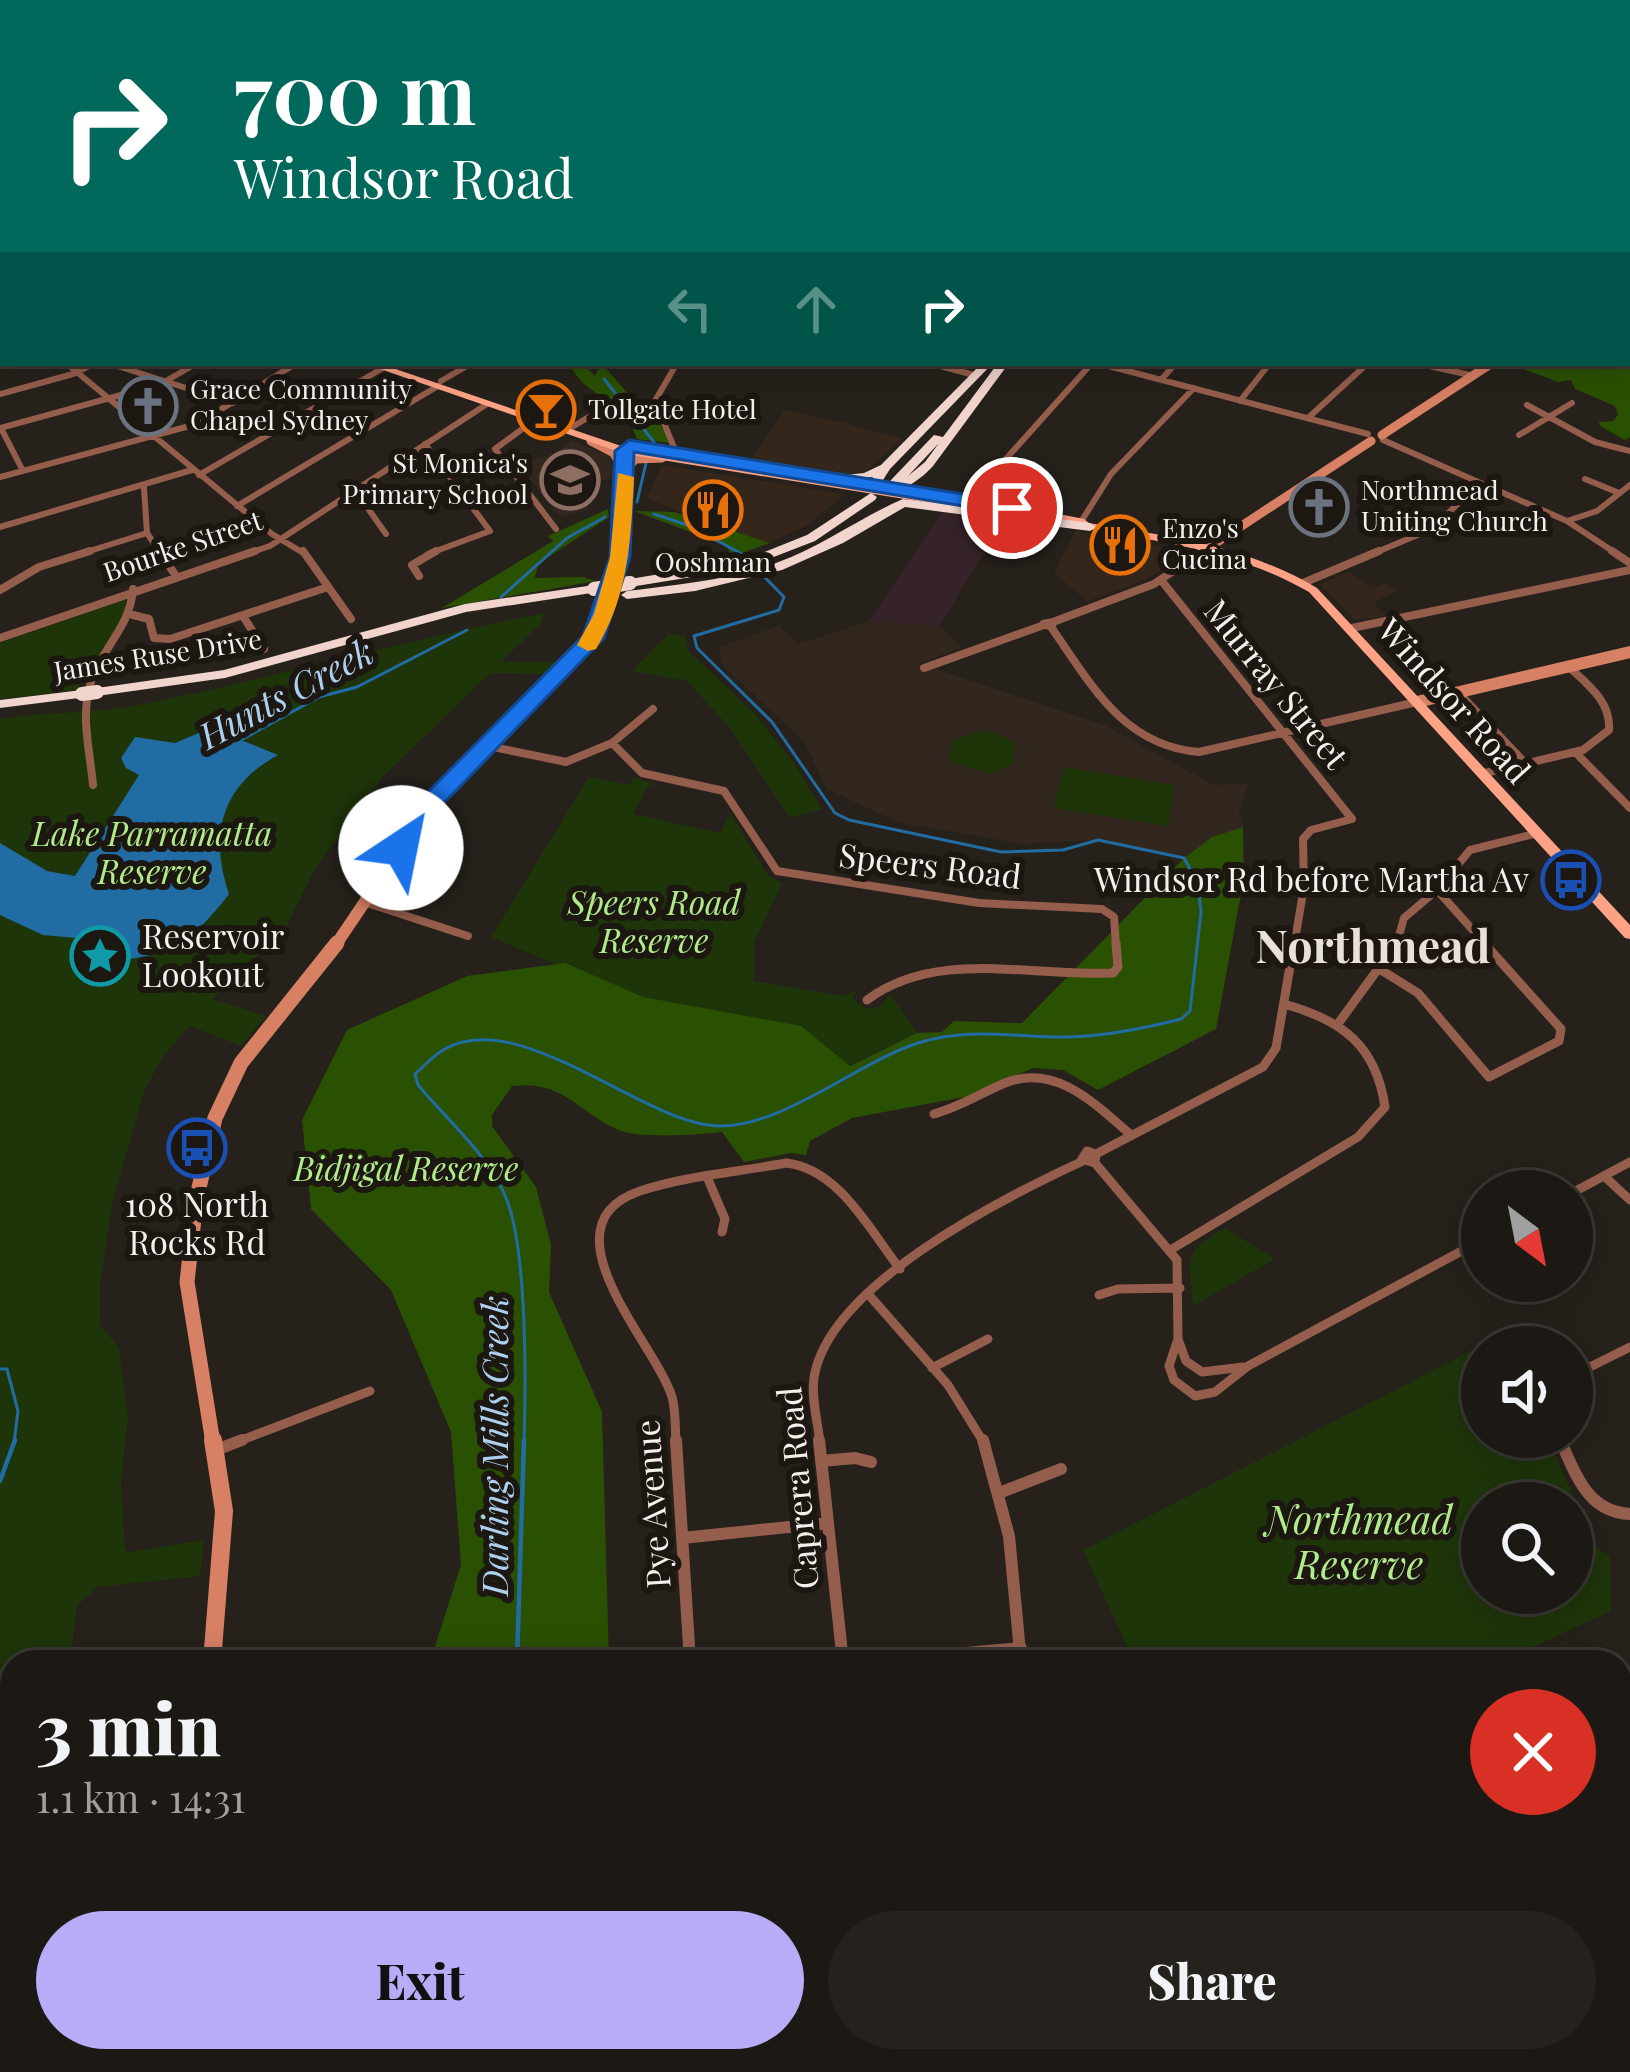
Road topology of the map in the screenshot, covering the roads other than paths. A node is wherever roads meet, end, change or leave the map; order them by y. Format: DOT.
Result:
graph roads {
  1 [pos="69,366"];
  2 [pos="90,366"];
  3 [pos="118,366"];
  4 [pos="192,366"];
  5 [pos="292,366"];
  6 [pos="383,366"];
  7 [pos="388,366"];
  8 [pos="467,366"];
  9 [pos="675,366"];
  10 [pos="940,366"];
  11 [pos="985,366"];
  12 [pos="986,366"];
  13 [pos="1000,366"];
  14 [pos="1001,366"];
  15 [pos="1092,366"];
  16 [pos="1107,366"];
  17 [pos="1173,366"];
  18 [pos="1268,366"];
  19 [pos="1365,366"];
  20 [pos="1430,366"];
  21 [pos="1486,366"];
  22 [pos="77,373"];
  23 [pos="974,375"];
  24 [pos="1470,375"];
  25 [pos="1161,380"];
  26 [pos="166,381"];
  27 [pos="439,383"];
  28 [pos="150,387"];
  29 [pos="1194,388"];
  30 [pos="0,394"];
  31 [pos="109,400"];
  32 [pos="1240,401"];
  33 [pos="489,402"];
  34 [pos="233,403"];
  35 [pos="610,404"];
  36 [pos="1572,404"];
  37 [pos="1527,405"];
  38 [pos="1308,418"];
  39 [pos="1546,418"];
  40 [pos="534,420"];
  41 [pos="0,428"];
  42 [pos="569,429"];
  43 [pos="1519,435"];
  44 [pos="154,437"];
  45 [pos="1376,437"];
  46 [pos="591,441"];
  47 [pos="425,444"];
  48 [pos="627,448"];
  49 [pos="1630,451"];
  50 [pos="645,454"];
  51 [pos="677,455"];
  52 [pos="660,457"];
  53 [pos="885,466"];
  54 [pos="23,471"];
  55 [pos="195,472"];
  56 [pos="625,473"];
  57 [pos="0,477"];
  58 [pos="829,479"];
  59 [pos="1585,479"];
  60 [pos="1479,483"];
  61 [pos="1630,484"];
  62 [pos="144,488"];
  63 [pos="355,490"];
  64 [pos="882,490"];
  65 [pos="1618,493"];
  66 [pos="969,500"];
  67 [pos="237,506"];
  68 [pos="877,515"];
  69 [pos="1567,521"];
  70 [pos="1084,524"];
  71 [pos="0,527"];
  72 [pos="556,529"];
  73 [pos="147,533"];
  74 [pos="386,535"];
  75 [pos="280,539"];
  76 [pos="1208,548"];
  77 [pos="770,559"];
  78 [pos="1630,567"];
  79 [pos="736,570"];
  80 [pos="176,576"];
  81 [pos="419,576"];
  82 [pos="1161,580"];
  83 [pos="1303,583"];
  84 [pos="326,588"];
  85 [pos="0,590"];
  86 [pos="133,590"];
  87 [pos="133,615"];
  88 [pos="242,616"];
  89 [pos="351,620"];
  90 [pos="1049,625"];
  91 [pos="1352,628"];
  92 [pos="0,638"];
  93 [pos="264,649"];
  94 [pos="1630,652"];
  95 [pos="1568,666"];
  96 [pos="924,668"];
  97 [pos="1458,692"];
  98 [pos="1417,702"];
  99 [pos="0,708"];
  100 [pos="653,709"];
  101 [pos="1285,732"];
  102 [pos="612,743"];
  103 [pos="488,746"];
  104 [pos="1576,753"];
  105 [pos="1526,764"];
  106 [pos="1485,773"];
  107 [pos="93,785"];
  108 [pos="1630,808"];
  109 [pos="1352,819"];
  110 [pos="1538,833"];
  111 [pos="1437,890"];
  112 [pos="364,902"];
  113 [pos="1630,934"];
  114 [pos="468,935"];
  115 [pos="1381,970"];
  116 [pos="867,1000"];
  117 [pos="1284,1004"];
  118 [pos="1340,1021"];
  119 [pos="934,1114"];
  120 [pos="1130,1135"];
  121 [pos="1091,1160"];
  122 [pos="1630,1162"];
  123 [pos="1604,1176"];
  124 [pos="707,1177"];
  125 [pos="1593,1182"];
  126 [pos="1630,1200"];
  127 [pos="722,1232"];
  128 [pos="1172,1249"];
  129 [pos="1461,1251"];
  130 [pos="900,1269"];
  131 [pos="1180,1288"];
  132 [pos="869,1295"];
  133 [pos="1099,1295"];
  134 [pos="988,1339"];
  135 [pos="1178,1339"];
  136 [pos="1630,1347"];
  137 [pos="1248,1366"];
  138 [pos="1593,1366"];
  139 [pos="932,1368"];
  140 [pos="370,1391"];
  141 [pos="216,1450"];
  142 [pos="1570,1458"];
  143 [pos="821,1461"];
  144 [pos="871,1462"];
  145 [pos="1061,1469"];
  146 [pos="999,1493"];
  147 [pos="1630,1514"];
  148 [pos="828,1523"];
  149 [pos="682,1538"];
  150 [pos="213,1650"];
  151 [pos="689,1650"];
  152 [pos="842,1650"];
  153 [pos="1021,1650"];
  1 -- 22 [label="street"];
  2 -- 22 [label="street"];
  3 -- 26 [label="street"];
  4 -- 26 [label="street"];
  5 -- 34 [label="street"];
  6 -- 55 [label="street"];
  7 -- 27 [label="main road"];
  8 -- 27 [label="street"];
  9 -- 51 [label="street"];
  10 -- 23 [label="street"];
  11 -- 23 [label="highway"];
  12 -- 64 [label="highway"];
  13 -- 64 [label="highway"];
  14 -- 64 [label="highway"];
  15 -- 66 [label="street"];
  16 -- 25 [label="street"];
  17 -- 25 [label="street"];
  18 -- 32 [label="street"];
  19 -- 38 [label="street"];
  20 -- 24 [label="street"];
  21 -- 24 [label="main road"];
  22 -- 30 [label="street"];
  22 -- 31 [label="street"];
  23 -- 53 [label="highway"];
  24 -- 45 [label="main road"];
  25 -- 29 [label="street"];
  26 -- 34 [label="street"];
  27 -- 33 [label="main road"];
  27 -- 67 [label="street"];
  28 -- 31 [label="street"];
  29 -- 32 [label="street"];
  29 -- 70 [label="street"];
  31 -- 41 [label="street"];
  31 -- 44 [label="street"];
  32 -- 38 [label="street"];
  33 -- 40 [label="main road"];
  33 -- 47 [label="street, Bourke Street"];
  34 -- 44 [label="street"];
  35 -- 42 [label="street"];
  36 -- 39 [label="street"];
  37 -- 39 [label="street"];
  38 -- 45 [label="street"];
  39 -- 43 [label="street"];
  39 -- 49 [label="street"];
  40 -- 42 [label="main road"];
  40 -- 46 [label="main road"];
  40 -- 72 [label="street"];
  41 -- 54 [label="street"];
  42 -- 48 [label="main road"];
  44 -- 54 [label="street"];
  44 -- 55 [label="street"];
  45 -- 60 [label="street"];
  45 -- 76 [label="main road"];
  46 -- 48 [label="main road"];
  46 -- 56 [label="main road"];
  47 -- 63 [label="street, Bourke Street"];
  47 -- 81 [label="street"];
  48 -- 50 [label="main road, Windsor Road"];
  48 -- 56 [label="main road"];
  50 -- 52 [label="main road, Windsor Road"];
  50 -- 56 [label="main road"];
  51 -- 52 [label="main road, Windsor Road"];
  51 -- 58 [label="main road, Windsor Road"];
  52 -- 64 [label="main road, Windsor Road"];
  53 -- 58 [label="highway"];
  53 -- 64 [label="highway"];
  54 -- 57 [label="street"];
  55 -- 62 [label="street"];
  55 -- 67 [label="street"];
  56 -- 103 [label="main road"];
  58 -- 64 [label="main road, Windsor Road"];
  59 -- 65 [label="street"];
  60 -- 69 [label="street"];
  60 -- 83 [label="street"];
  61 -- 65 [label="street"];
  62 -- 71 [label="street"];
  62 -- 73 [label="street"];
  63 -- 74 [label="street"];
  63 -- 75 [label="street, Bourke Street"];
  64 -- 66 [label="main road, Windsor Road"];
  64 -- 68 [label="highway"];
  64 -- 70 [label="main road, Windsor Road"];
  64 -- 77 [label="highway"];
  64 -- 77 [label="highway"];
  65 -- 69 [label="street"];
  66 -- 70 [label="main road, Windsor Road"];
  67 -- 75 [label="street"];
  68 -- 70 [label="highway"];
  68 -- 77 [label="highway"];
  69 -- 78 [label="street"];
  70 -- 76 [label="main road, Windsor Road"];
  73 -- 80 [label="street"];
  73 -- 85 [label="street"];
  75 -- 80 [label="street, Bourke Street"];
  75 -- 84 [label="street"];
  76 -- 82 [label="street"];
  76 -- 83 [label="main road, Windsor Road"];
  77 -- 79 [label="highway"];
  77 -- 79 [label="highway"];
  78 -- 91 [label="street"];
  79 -- 99 [label="highway, James Ruse Drive"];
  80 -- 86 [label="street, Bourke Street"];
  82 -- 90 [label="street"];
  82 -- 101 [label="street, Murray Street"];
  83 -- 91 [label="main road, Windsor Road"];
  84 -- 88 [label="street"];
  84 -- 89 [label="street"];
  86 -- 87 [label="street"];
  86 -- 92 [label="street, Bourke Street"];
  87 -- 88 [label="street"];
  87 -- 107 [label="street"];
  88 -- 93 [label="street"];
  90 -- 96 [label="street"];
  90 -- 101 [label="street"];
  91 -- 98 [label="main road, Windsor Road"];
  94 -- 95 [label="main road"];
  95 -- 97 [label="main road"];
  95 -- 104 [label="street"];
  97 -- 98 [label="main road"];
  97 -- 105 [label="street"];
  98 -- 101 [label="street"];
  98 -- 106 [label="main road, Windsor Road"];
  100 -- 102 [label="street"];
  101 -- 109 [label="street, Murray Street"];
  102 -- 103 [label="street"];
  102 -- 116 [label="street, Speers Road"];
  103 -- 112 [label="main road"];
  104 -- 105 [label="street"];
  104 -- 108 [label="street"];
  105 -- 106 [label="street"];
  106 -- 110 [label="main road, Windsor Road"];
  109 -- 117 [label="street, Caprera Road"];
  110 -- 111 [label="street"];
  110 -- 113 [label="main road, Windsor Road"];
  111 -- 115 [label="street"];
  111 -- 115 [label="street"];
  112 -- 114 [label="street"];
  112 -- 141 [label="main road"];
  115 -- 118 [label="street"];
  117 -- 118 [label="street"];
  117 -- 120 [label="street, Caprera Road"];
  118 -- 128 [label="street"];
  119 -- 120 [label="street"];
  120 -- 121 [label="street, Caprera Road"];
  121 -- 128 [label="street"];
  121 -- 130 [label="street, Caprera Road"];
  122 -- 123 [label="street"];
  123 -- 125 [label="street"];
  123 -- 126 [label="street"];
  124 -- 127 [label="street"];
  124 -- 130 [label="street, Pye Avenue"];
  124 -- 149 [label="street, Pye Avenue"];
  128 -- 131 [label="street"];
  129 -- 137 [label="street"];
  130 -- 132 [label="street, Caprera Road"];
  131 -- 133 [label="street"];
  131 -- 135 [label="street"];
  132 -- 139 [label="street"];
  132 -- 143 [label="street, Caprera Road"];
  134 -- 139 [label="street"];
  135 -- 137 [label="street"];
  135 -- 137 [label="street"];
  136 -- 138 [label="street"];
  139 -- 146 [label="street"];
  140 -- 141 [label="street"];
  141 -- 150 [label="main road"];
  142 -- 147 [label="street"];
  143 -- 144 [label="street"];
  143 -- 148 [label="street, Caprera Road"];
  145 -- 146 [label="street"];
  146 -- 153 [label="street"];
  148 -- 149 [label="street"];
  148 -- 152 [label="street, Caprera Road"];
  149 -- 151 [label="street, Pye Avenue"];
}
